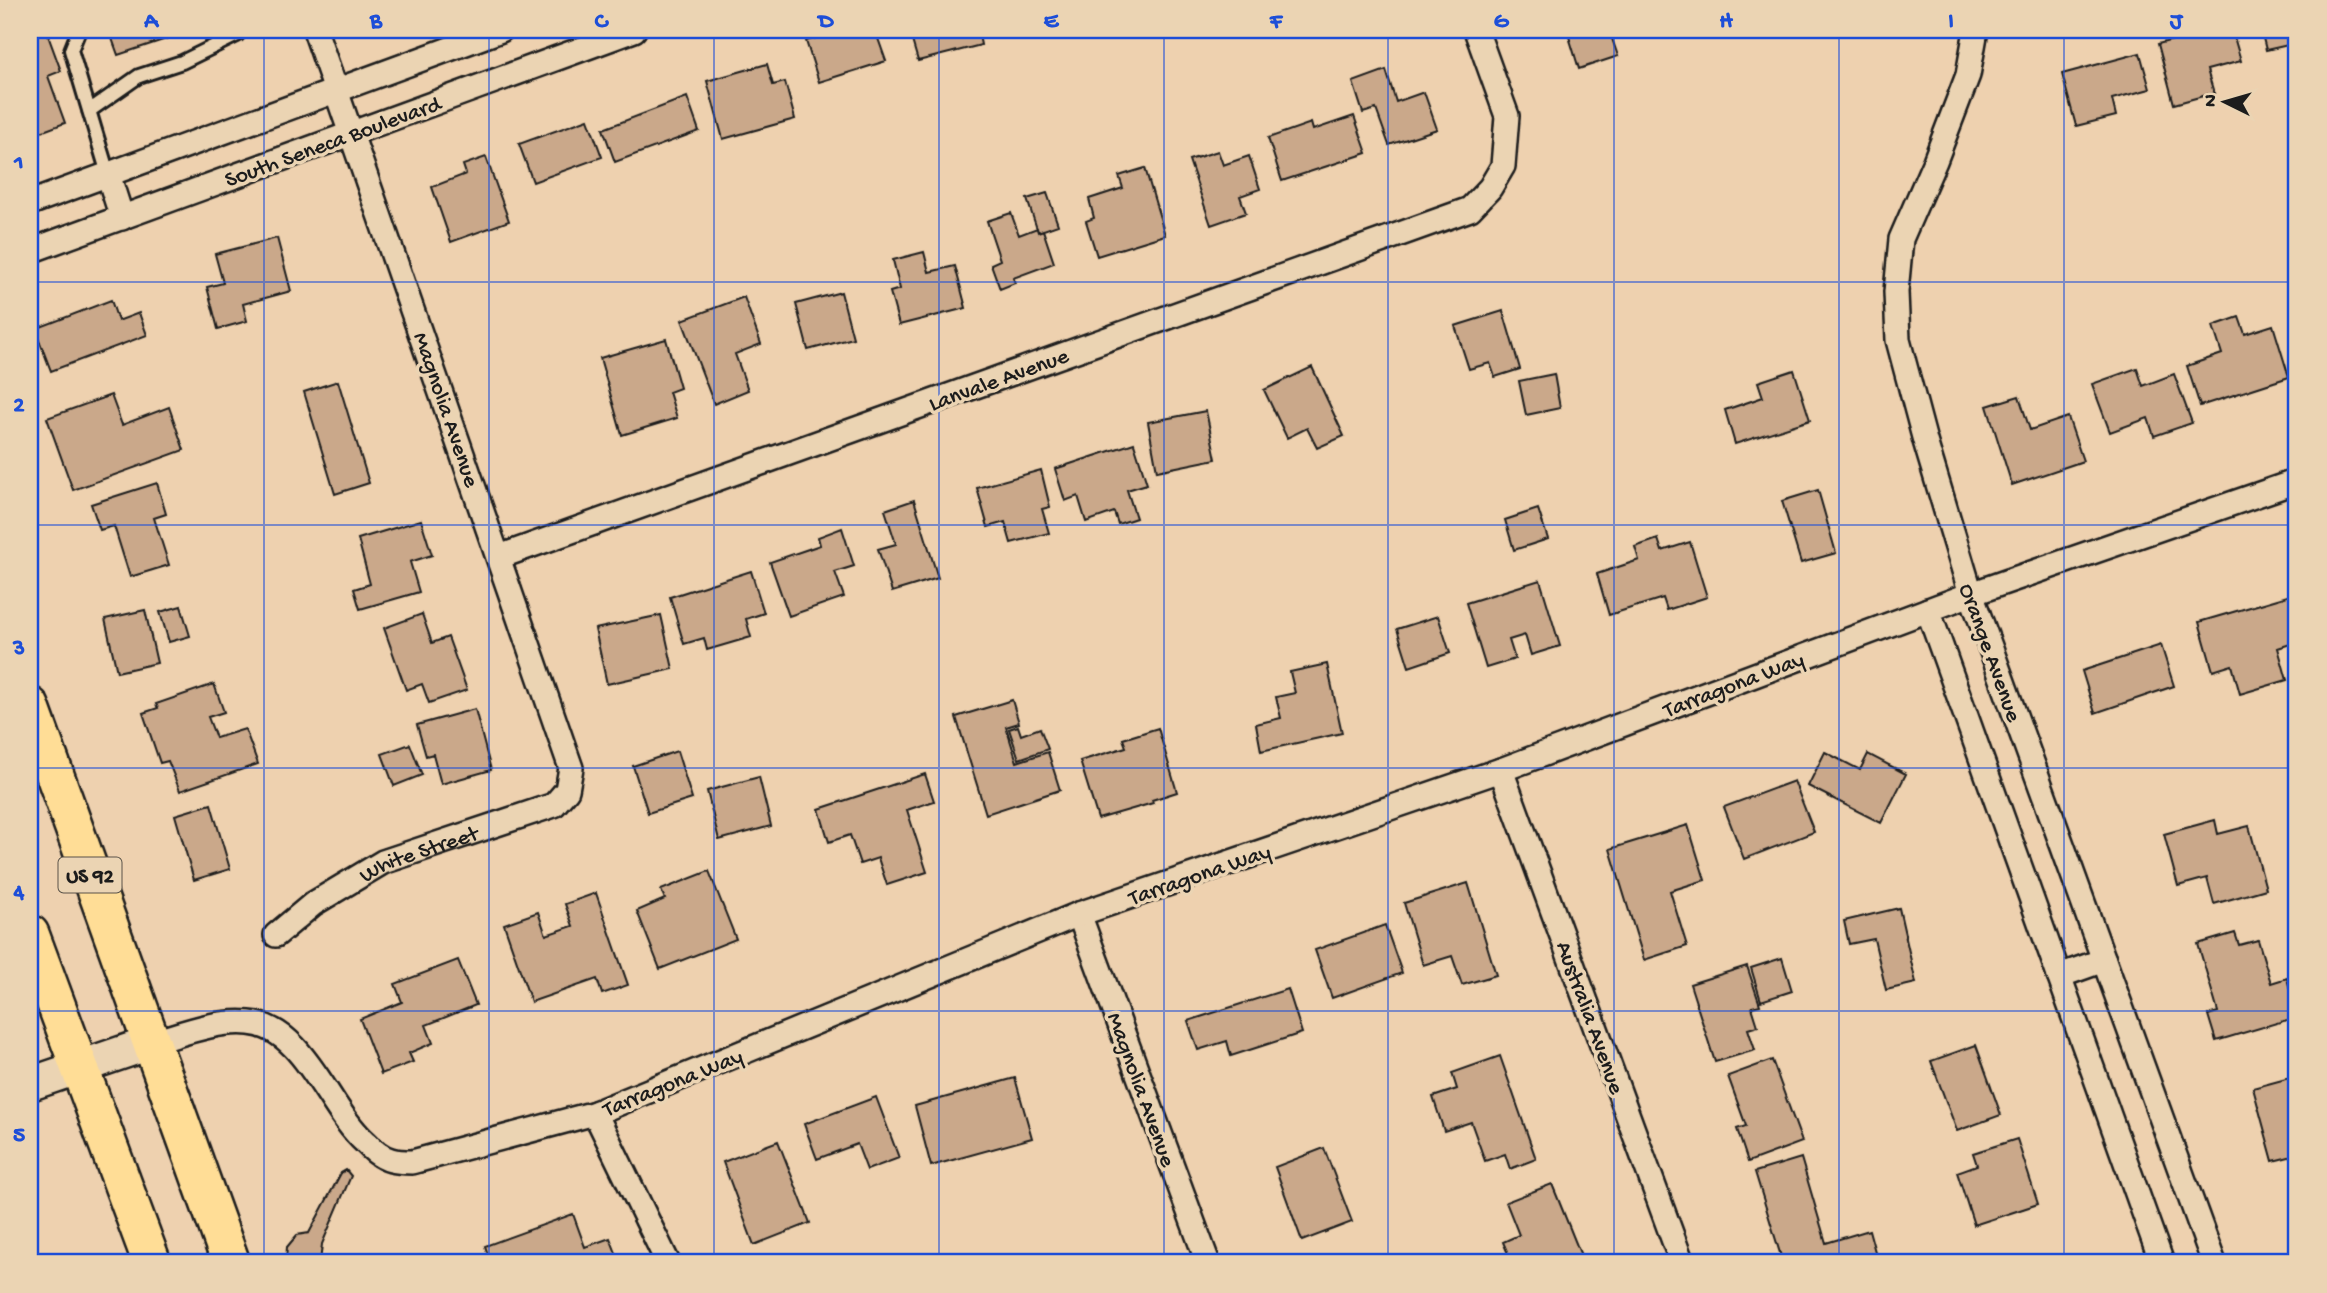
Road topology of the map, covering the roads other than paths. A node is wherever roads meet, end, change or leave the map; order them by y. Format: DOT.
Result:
graph roads {
  1 [pos="79,30"];
  2 [pos="238,30"];
  3 [pos="315,30"];
  4 [pos="501,30"];
  5 [pos="634,30"];
  6 [pos="1476,30"];
  7 [pos="1976,30"];
  8 [pos="336,90"];
  9 [pos="89,111"];
  10 [pos="351,133"];
  11 [pos="108,174"];
  12 [pos="30,202"];
  13 [pos="122,218"];
  14 [pos="30,251"];
  15 [pos="2297,481"];
  16 [pos="499,556"];
  17 [pos="1971,594"];
  18 [pos="1928,610"];
  19 [pos="30,706"];
  20 [pos="1501,770"];
  21 [pos="567,790"];
  22 [pos="1079,914"];
  23 [pos="30,934"];
  24 [pos="276,935"];
  25 [pos="2104,960"];
  26 [pos="2059,976"];
  27 [pos="150,1043"];
  28 [pos="79,1067"];
  29 [pos="30,1084"];
  30 [pos="595,1113"];
  31 [pos="152,1263"];
  32 [pos="231,1263"];
  33 [pos="668,1263"];
  34 [pos="1208,1263"];
  35 [pos="1682,1263"];
  36 [pos="2162,1263"];
  37 [pos="2214,1263"];
  1 -- 9 [label="lane"];
  2 -- 9 [label="lane"];
  3 -- 8 [label="street, Magnolia Avenue"];
  4 -- 8 [label="street, South Seneca Boulevard"];
  5 -- 10 [label="street, South Seneca Boulevard"];
  6 -- 16 [label="street, Lanvale Avenue"];
  7 -- 17 [label="street, Orange Avenue"];
  8 -- 10 [label="street, Magnolia Avenue"];
  8 -- 11 [label="street, South Seneca Boulevard"];
  9 -- 11 [label="lane"];
  10 -- 13 [label="street, South Seneca Boulevard"];
  10 -- 16 [label="street, Magnolia Avenue"];
  11 -- 12 [label="street, South Seneca Boulevard"];
  11 -- 13 [label="street"];
  13 -- 14 [label="street, South Seneca Boulevard"];
  15 -- 17 [label="street, Tarragona Way"];
  16 -- 21 [label="street, Magnolia Avenue"];
  17 -- 18 [label="street, Tarragona Way"];
  17 -- 25 [label="street, Orange Avenue"];
  18 -- 20 [label="street, Tarragona Way"];
  18 -- 26 [label="street, Orange Avenue"];
  19 -- 27 [label="main road, US 92"];
  20 -- 22 [label="street, Tarragona Way"];
  20 -- 35 [label="street, Australia Avenue"];
  21 -- 24 [label="street, White Street"];
  22 -- 30 [label="street, Tarragona Way"];
  22 -- 34 [label="street, Magnolia Avenue"];
  23 -- 28 [label="main road"];
  25 -- 26 [label="street"];
  25 -- 37 [label="street, Orange Avenue"];
  26 -- 36 [label="street, Orange Avenue"];
  27 -- 28 [label="street"];
  27 -- 30 [label="street, Tarragona Way"];
  27 -- 32 [label="main road, US 92"];
  28 -- 29 [label="street"];
  28 -- 31 [label="main road"];
  30 -- 33 [label="street"];
}
